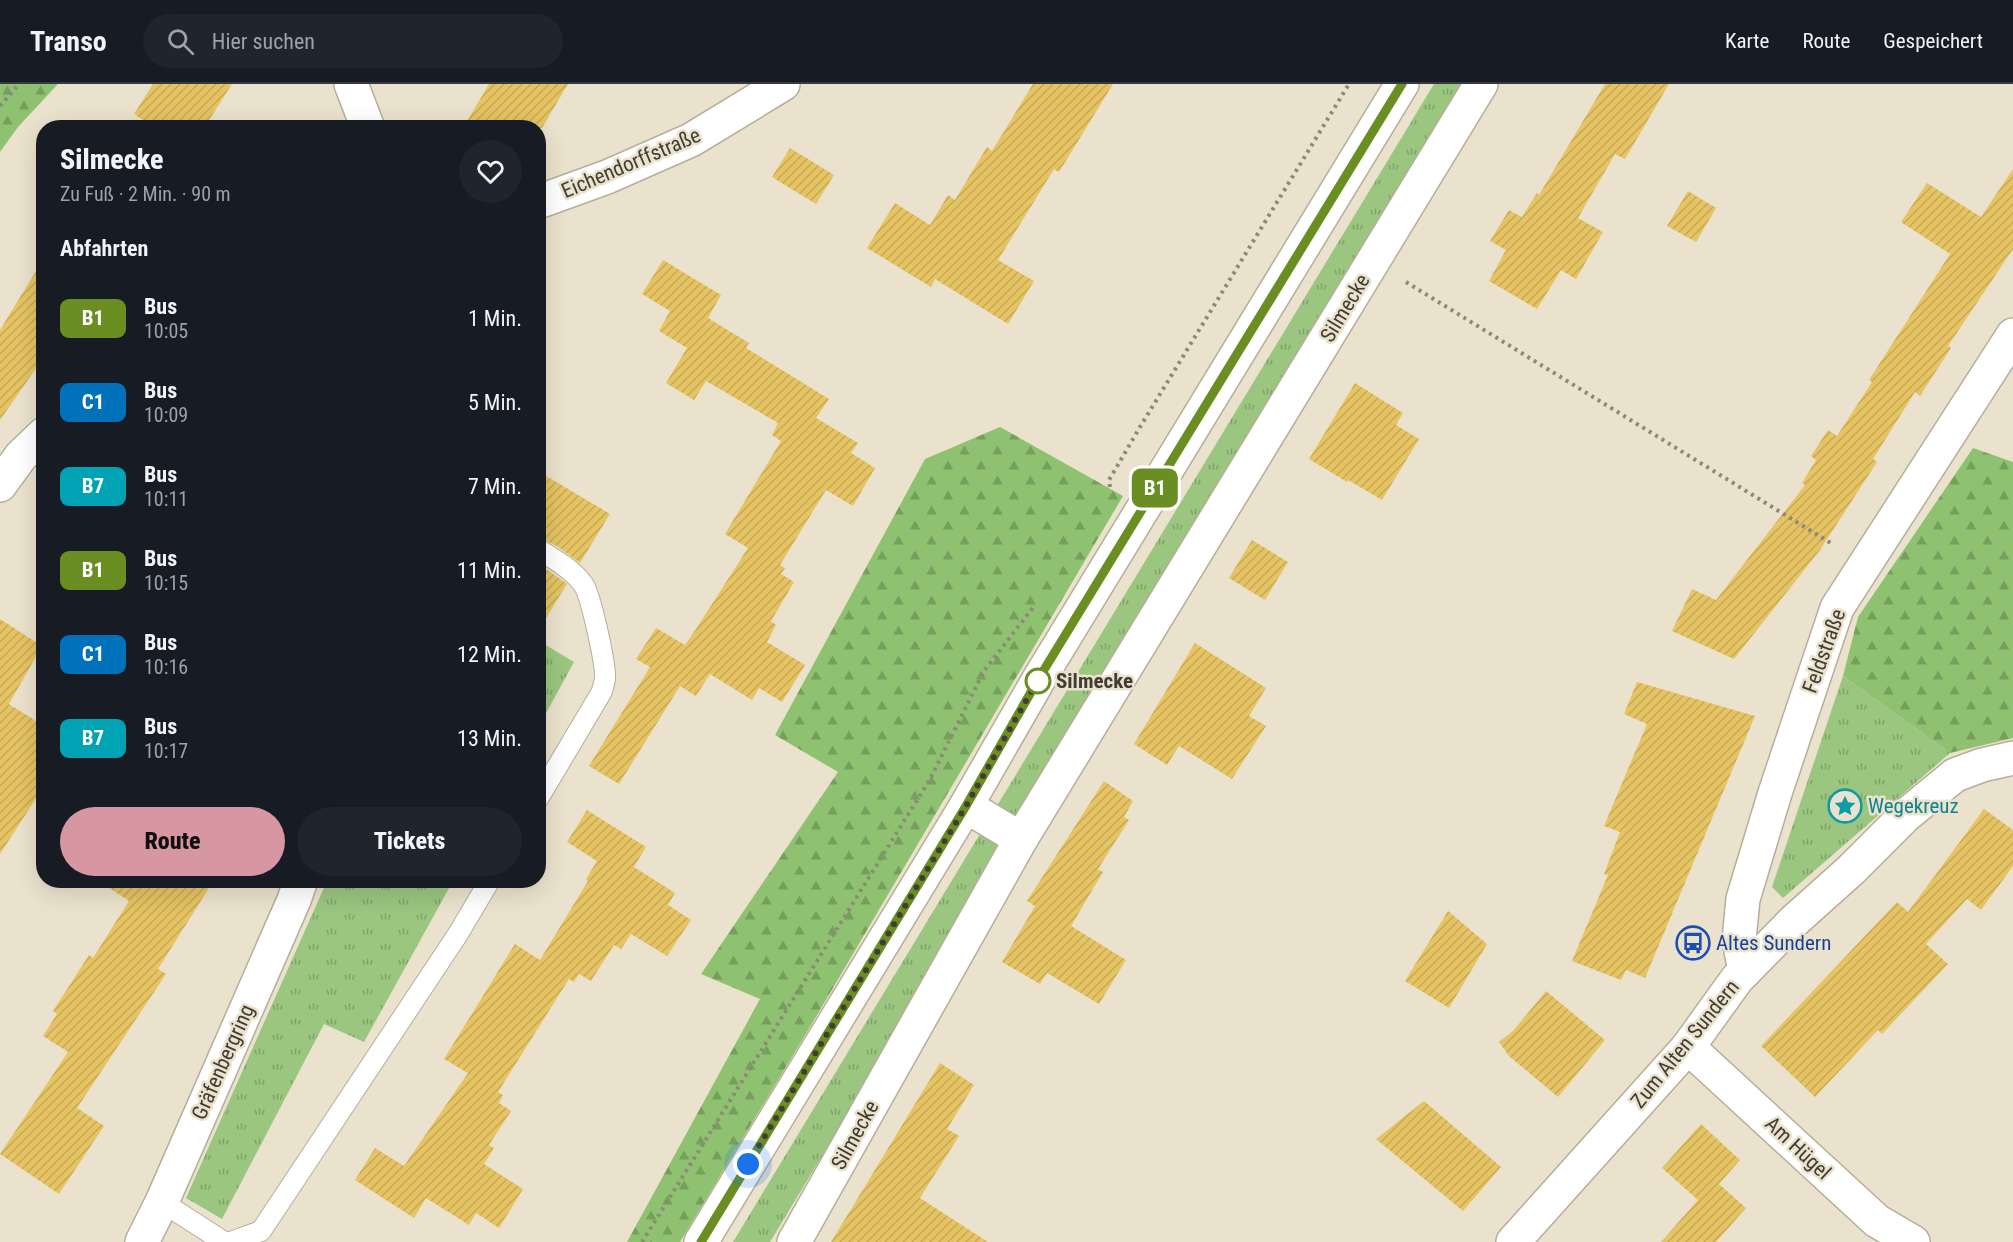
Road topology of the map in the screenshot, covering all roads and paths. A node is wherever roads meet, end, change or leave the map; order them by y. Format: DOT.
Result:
graph roads {
  1 [pos="19,84"];
  2 [pos="351,84"];
  3 [pos="783,84"];
  4 [pos="1349,84"];
  5 [pos="1402,84"];
  6 [pos="1481,84"];
  7 [pos="0,106"];
  8 [pos="365,120"];
  9 [pos="546,199"];
  10 [pos="1373,262"];
  11 [pos="2013,335"];
  12 [pos="36,442"];
  13 [pos="0,485"];
  14 [pos="1111,497"];
  15 [pos="546,554"];
  16 [pos="1865,564"];
  17 [pos="1041,598"];
  18 [pos="2013,758"];
  19 [pos="546,786"];
  20 [pos="966,806"];
  21 [pos="1021,839"];
  22 [pos="298,888"];
  23 [pos="485,888"];
  24 [pos="1745,971"];
  25 [pos="1688,1047"];
  26 [pos="162,1202"];
  27 [pos="142,1242"];
  28 [pos="224,1242"];
  29 [pos="231,1242"];
  30 [pos="642,1242"];
  31 [pos="701,1242"];
  32 [pos="794,1242"];
  33 [pos="1513,1242"];
  34 [pos="1913,1242"];
  1 -- 7 [label="path"];
  2 -- 8 [label="street"];
  3 -- 9 [label="street, Eichendorffstraße"];
  4 -- 14 [label="path"];
  5 -- 20 [label="street"];
  6 -- 10 [label="street, Silmecke"];
  10 -- 16 [label="path"];
  10 -- 21 [label="street, Silmecke"];
  11 -- 16 [label="street, Feldstraße"];
  12 -- 13 [label="street"];
  15 -- 19 [label="lane"];
  16 -- 24 [label="street, Feldstraße"];
  17 -- 30 [label="path"];
  18 -- 24 [label="street, Zum Alten Sundern"];
  20 -- 21 [label="street"];
  20 -- 31 [label="street"];
  21 -- 32 [label="street, Silmecke"];
  22 -- 26 [label="street, Gräfenbergring"];
  23 -- 29 [label="lane"];
  24 -- 25 [label="street, Zum Alten Sundern"];
  25 -- 33 [label="street, Zum Alten Sundern"];
  25 -- 34 [label="street, Am Hügel"];
  26 -- 27 [label="street, Gräfenbergring"];
  26 -- 28 [label="lane"];
}
